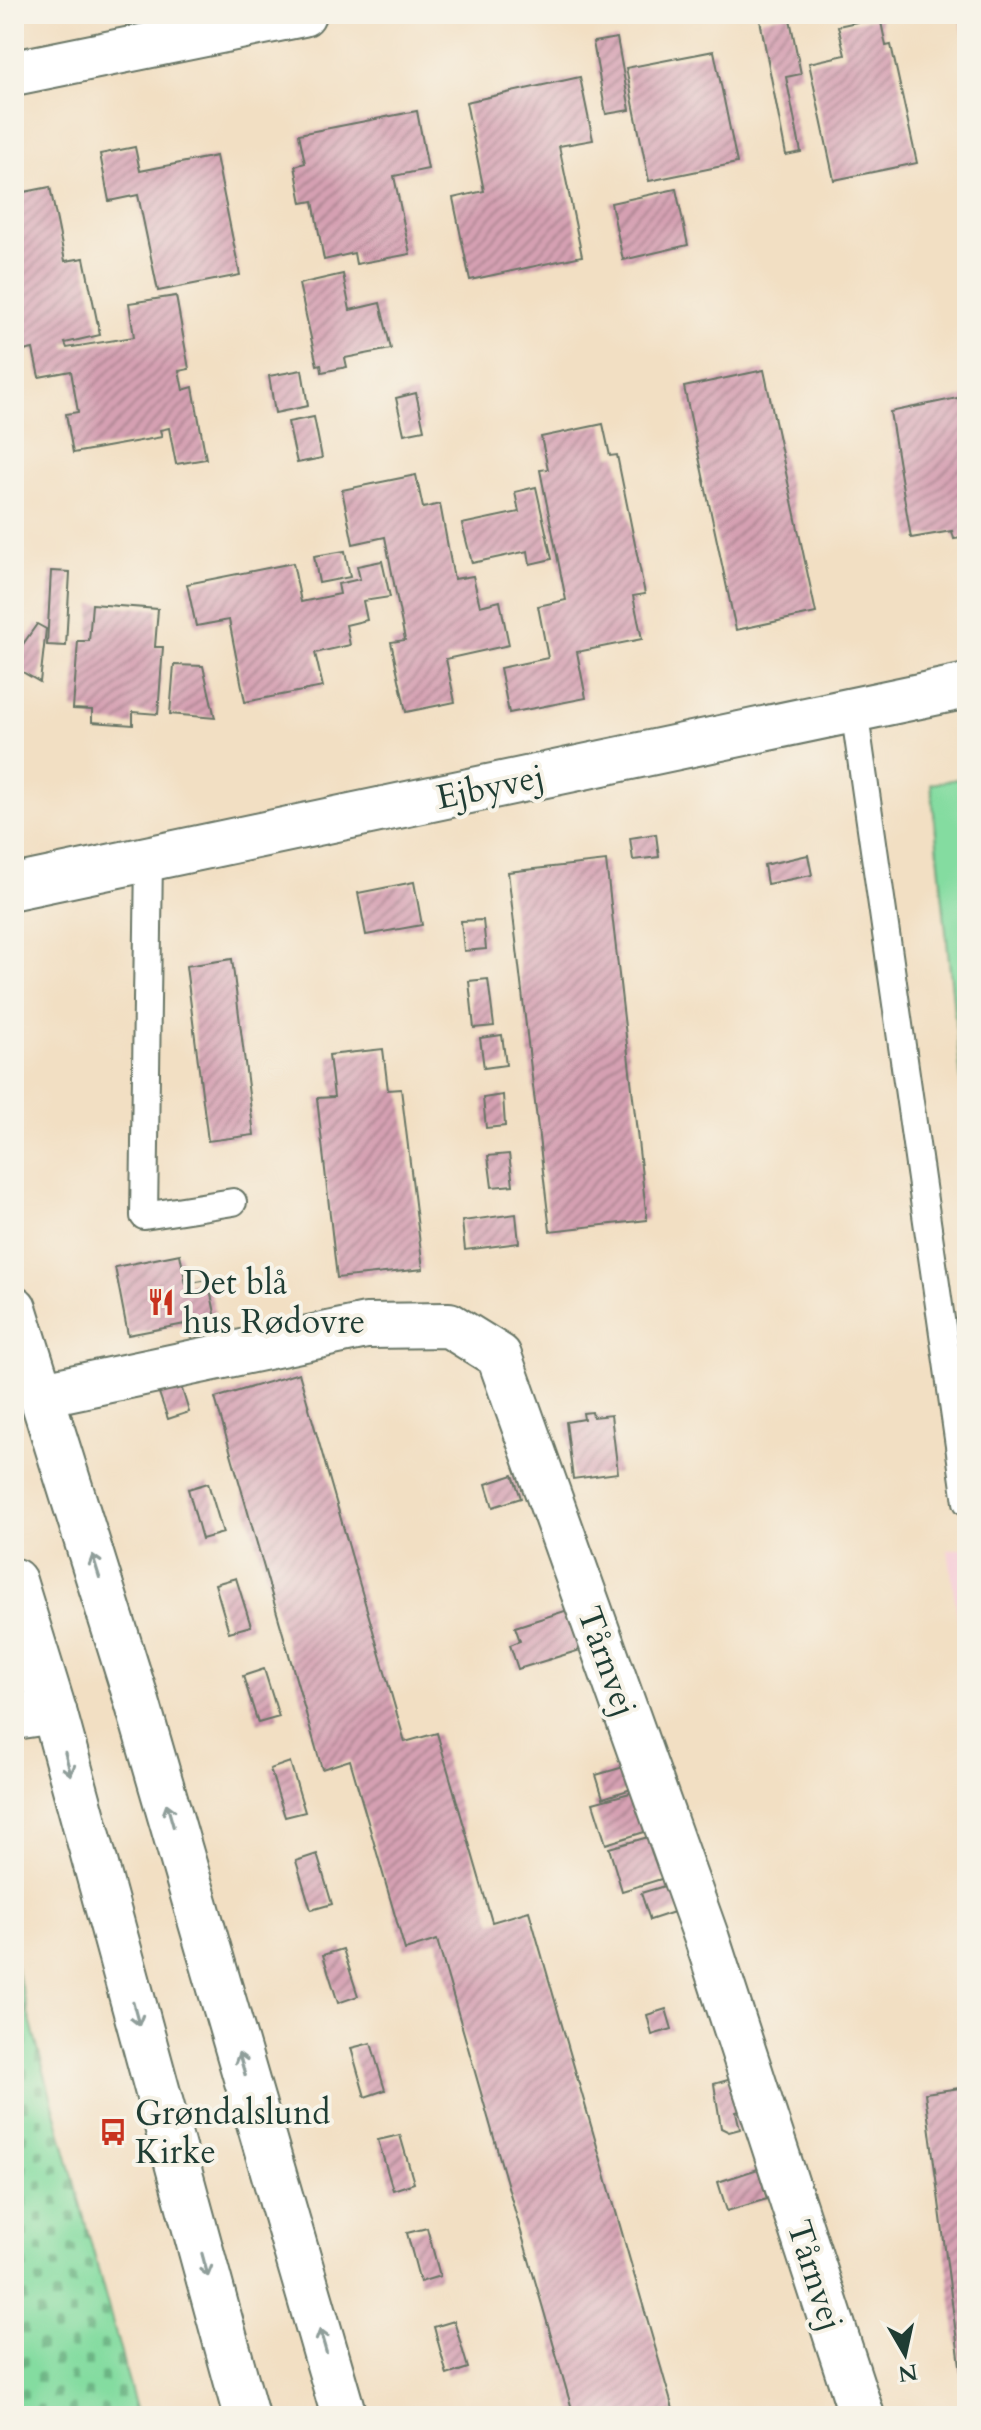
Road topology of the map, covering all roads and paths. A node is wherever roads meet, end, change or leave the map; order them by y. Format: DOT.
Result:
graph roads {
  1 [pos="303,14"];
  2 [pos="14,73"];
  3 [pos="967,686"];
  4 [pos="854,709"];
  5 [pos="149,858"];
  6 [pos="14,887"];
  7 [pos="233,1202"];
  8 [pos="14,1308"];
  9 [pos="43,1394"];
  10 [pos="967,1502"];
  11 [pos="14,1581"];
  12 [pos="34,1714"];
  13 [pos="246,2416"];
  14 [pos="344,2416"];
  15 [pos="862,2416"];
  1 -- 2 [label="street"];
  3 -- 4 [label="street, Ejbyvej"];
  4 -- 5 [label="street, Ejbyvej"];
  4 -- 10 [label="lane"];
  5 -- 6 [label="street, Ejbyvej"];
  5 -- 7 [label="lane"];
  8 -- 9 [label="street"];
  14 -- 9 [label="street, one-way"];
  9 -- 15 [label="street, Tårnvej"];
  11 -- 12 [label="street"];
  12 -- 13 [label="street, one-way"];
}
